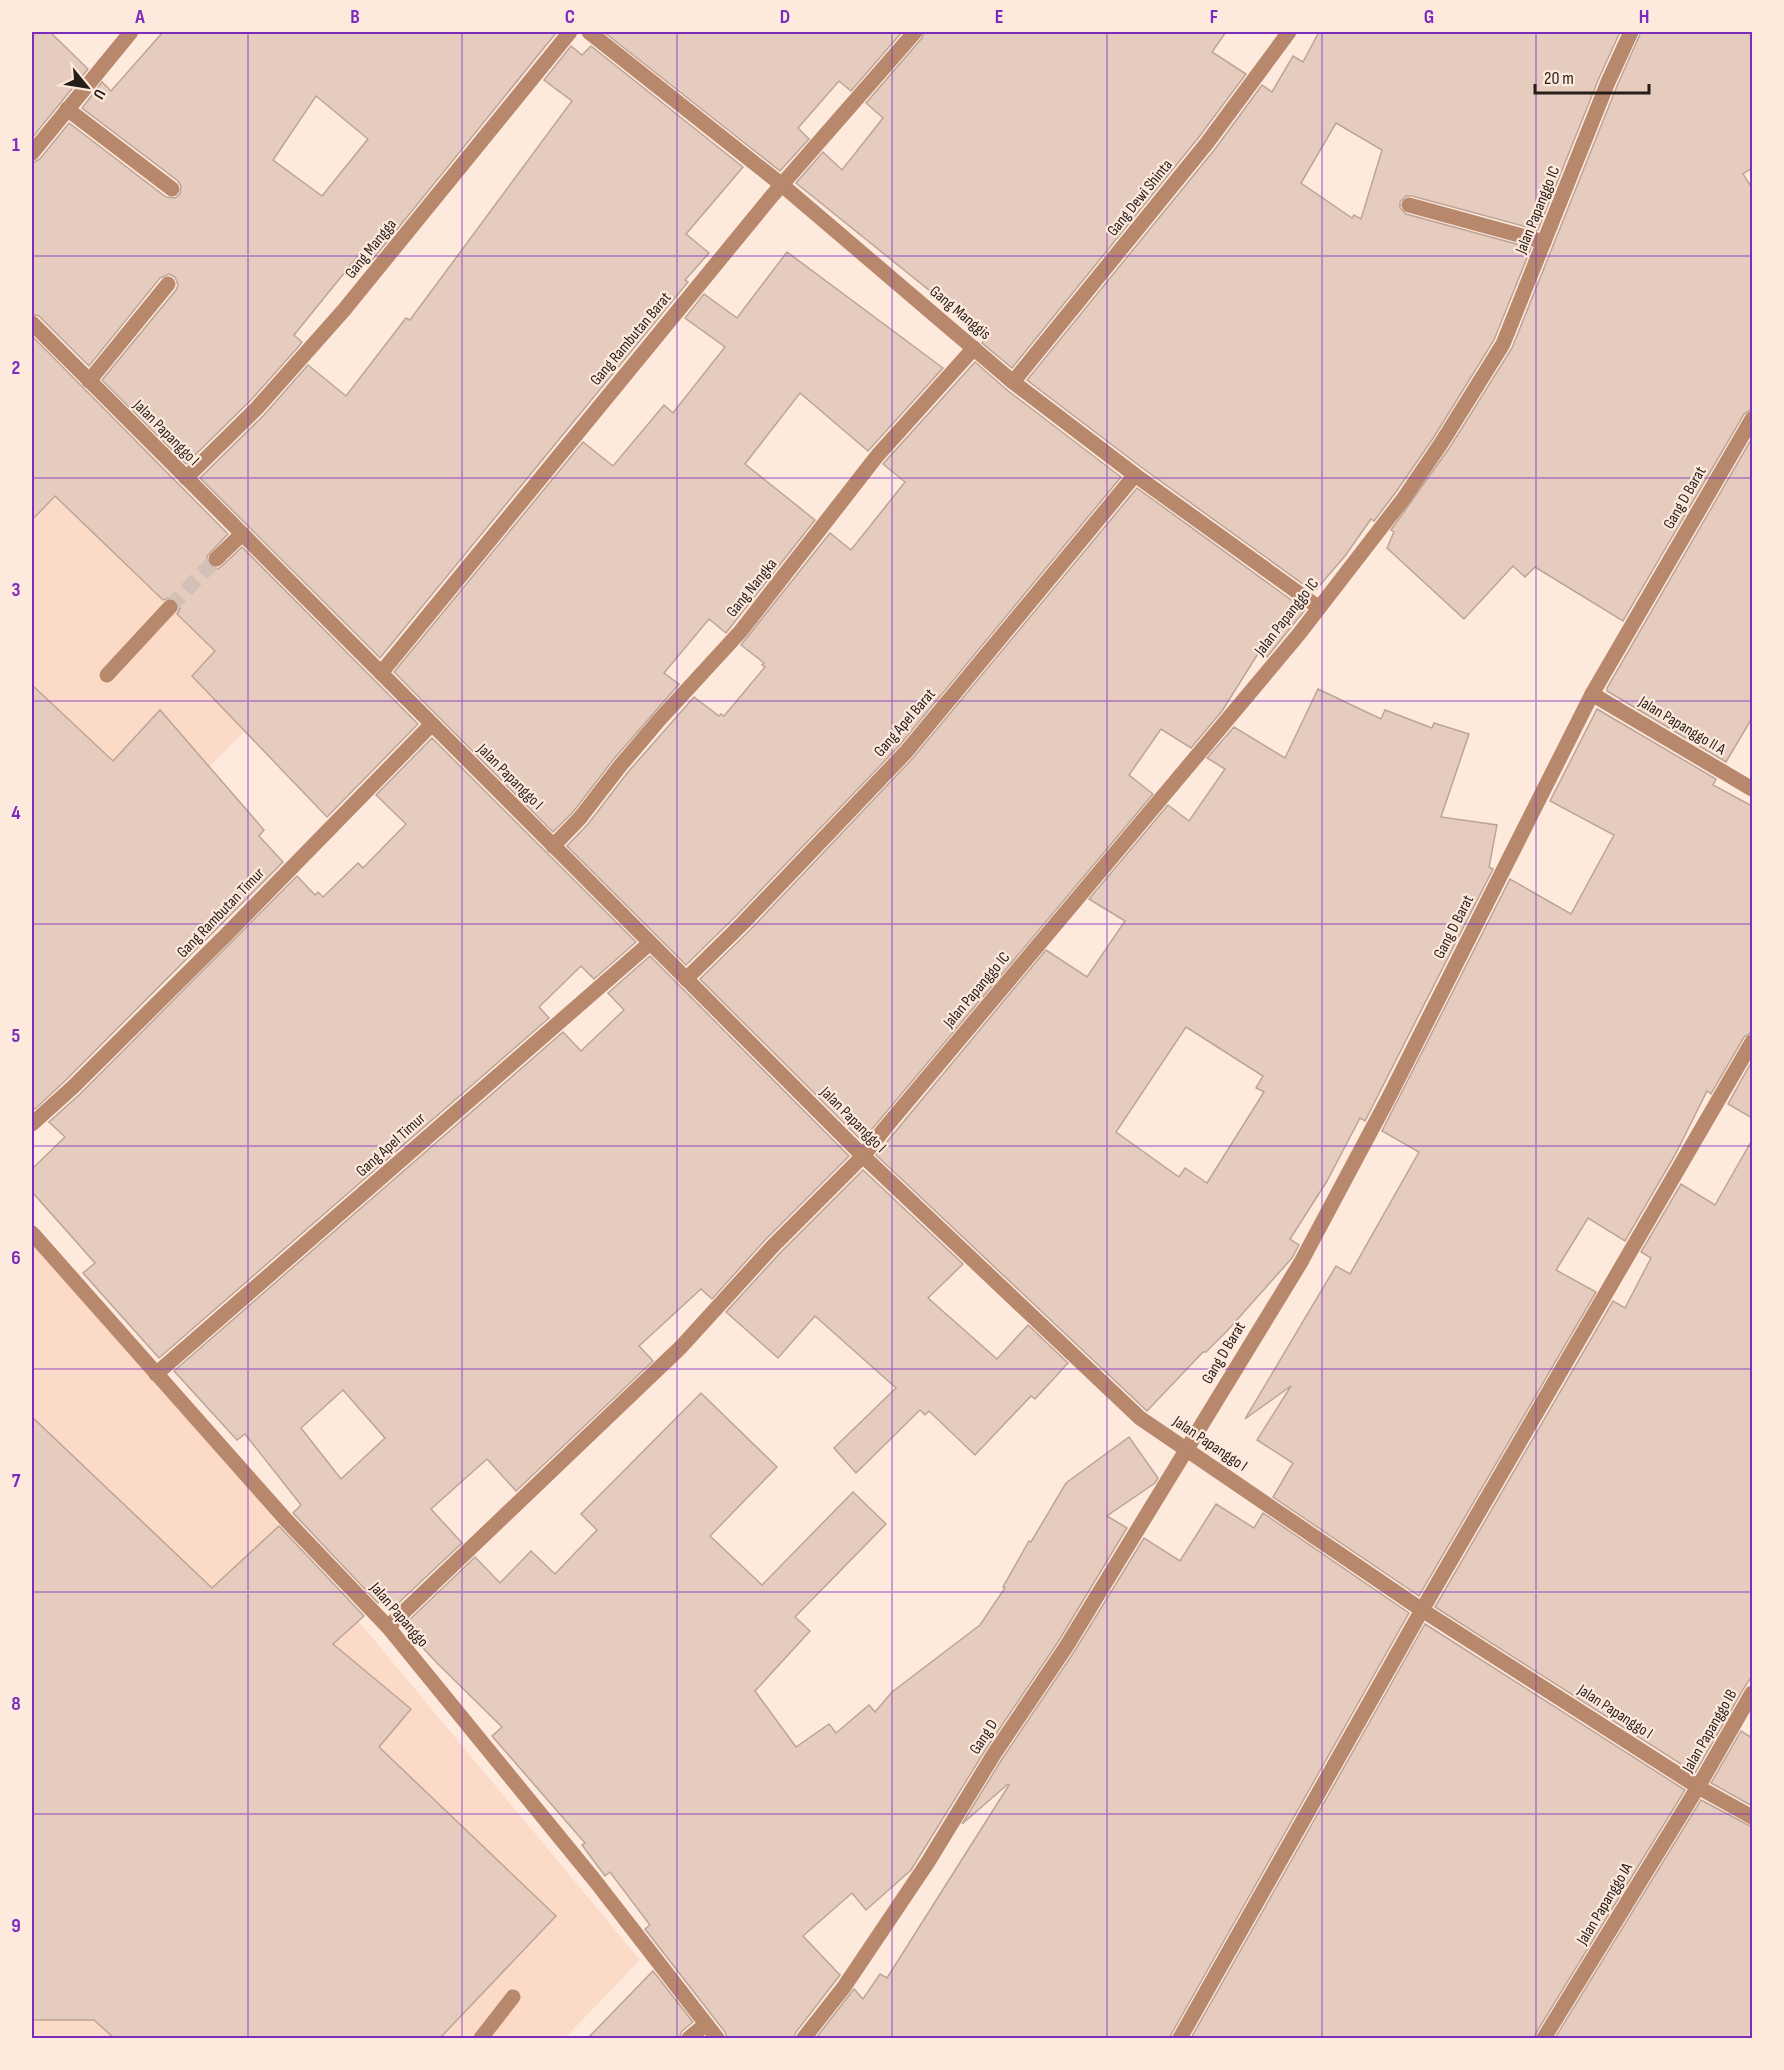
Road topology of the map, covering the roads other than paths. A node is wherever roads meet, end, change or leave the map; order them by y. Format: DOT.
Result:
graph roads {
  1 [pos="131,32"];
  2 [pos="570,32"];
  3 [pos="589,32"];
  4 [pos="915,32"];
  5 [pos="1288,32"];
  6 [pos="1630,32"];
  7 [pos="67,109"];
  8 [pos="32,153"];
  9 [pos="782,185"];
  10 [pos="172,189"];
  11 [pos="1409,205"];
  12 [pos="1544,242"];
  13 [pos="168,284"];
  14 [pos="32,323"];
  15 [pos="974,348"];
  16 [pos="89,381"];
  17 [pos="1013,382"];
  18 [pos="1752,419"];
  19 [pos="1135,475"];
  20 [pos="186,478"];
  21 [pos="242,534"];
  22 [pos="216,559"];
  23 [pos="170,607"];
  24 [pos="1318,607"];
  25 [pos="381,673"];
  26 [pos="107,675"];
  27 [pos="1592,694"];
  28 [pos="432,724"];
  29 [pos="1752,789"];
  30 [pos="553,846"];
  31 [pos="650,943"];
  32 [pos="686,979"];
  33 [pos="1752,1042"];
  34 [pos="32,1124"];
  35 [pos="863,1156"];
  36 [pos="32,1233"];
  37 [pos="156,1374"];
  38 [pos="1186,1450"];
  39 [pos="1422,1610"];
  40 [pos="388,1627"];
  41 [pos="1752,1693"];
  42 [pos="1698,1787"];
  43 [pos="1752,1817"];
  44 [pos="513,1997"];
  45 [pos="706,2024"];
  46 [pos="482,2038"];
  47 [pos="689,2038"];
  48 [pos="717,2038"];
  49 [pos="804,2038"];
  50 [pos="1180,2038"];
  51 [pos="1544,2038"];
  1 -- 7 [label="street"];
  2 -- 20 [label="street, Gang Mangga"];
  3 -- 9 [label="street, Gang Manggis"];
  4 -- 9 [label="street, Gang Rambutan Barat"];
  5 -- 17 [label="street, Gang Dewi Shinta"];
  6 -- 12 [label="street, Jalan Papanggo IC"];
  7 -- 8 [label="street"];
  7 -- 10 [label="street"];
  9 -- 15 [label="street, Gang Manggis"];
  9 -- 25 [label="street, Gang Rambutan Barat"];
  11 -- 12 [label="street"];
  12 -- 24 [label="street, Jalan Papanggo IC"];
  13 -- 16 [label="street"];
  14 -- 16 [label="street, Jalan Papanggo I"];
  15 -- 17 [label="street, Gang Manggis"];
  15 -- 30 [label="street, Gang Nangka"];
  16 -- 20 [label="street, Jalan Papanggo I"];
  17 -- 19 [label="street, Gang Manggis"];
  18 -- 27 [label="street, Gang D Barat"];
  19 -- 24 [label="street, Gang Manggis"];
  19 -- 32 [label="street, Gang Apel Barat"];
  20 -- 21 [label="street, Jalan Papanggo I"];
  21 -- 22 [label="street"];
  21 -- 25 [label="street, Jalan Papanggo I"];
  23 -- 26 [label="street"];
  24 -- 35 [label="street, Jalan Papanggo IC"];
  25 -- 28 [label="street, Jalan Papanggo I"];
  27 -- 29 [label="street, Jalan Papanggo II A"];
  27 -- 38 [label="street, Gang D Barat"];
  28 -- 30 [label="street, Jalan Papanggo I"];
  28 -- 34 [label="street, Gang Rambutan Timur"];
  30 -- 31 [label="street, Jalan Papanggo I"];
  31 -- 32 [label="street, Jalan Papanggo I"];
  31 -- 37 [label="street, Gang Apel Timur"];
  32 -- 35 [label="street, Jalan Papanggo I"];
  33 -- 39 [label="street"];
  35 -- 38 [label="street, Jalan Papanggo I"];
  35 -- 40 [label="street, Jalan Papanggo IC"];
  36 -- 37 [label="street, Jalan Papanggo"];
  37 -- 40 [label="street, Jalan Papanggo"];
  38 -- 39 [label="street, Jalan Papanggo I"];
  38 -- 49 [label="street, Gang D"];
  39 -- 42 [label="street, Jalan Papanggo I"];
  39 -- 50 [label="street"];
  40 -- 45 [label="street, Jalan Papanggo"];
  41 -- 42 [label="street, Jalan Papanggo IB"];
  42 -- 43 [label="street, Jalan Papanggo I"];
  42 -- 51 [label="street, Jalan Papanggo IA"];
  44 -- 46 [label="street"];
  45 -- 47 [label="street"];
  45 -- 48 [label="street, Jalan Papanggo"];
}
